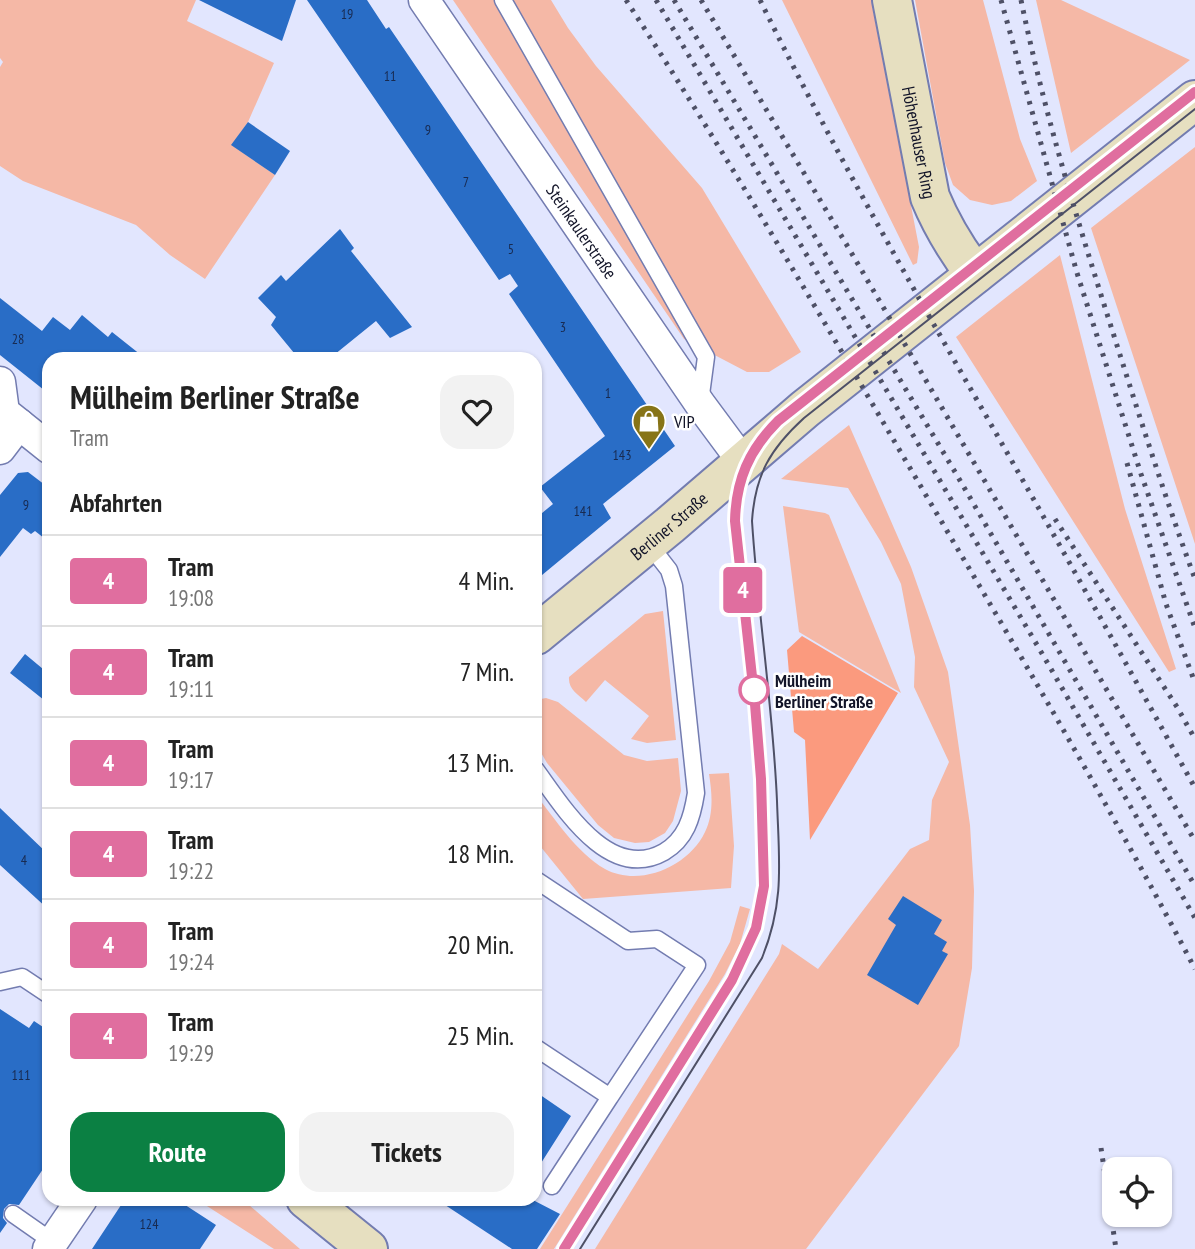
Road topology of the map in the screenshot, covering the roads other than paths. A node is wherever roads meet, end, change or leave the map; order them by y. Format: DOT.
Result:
graph roads {
  1 [pos="424,0"];
  2 [pos="503,0"];
  3 [pos="892,0"];
  4 [pos="1195,100"];
  5 [pos="975,274"];
  6 [pos="0,382"];
  7 [pos="700,404"];
  8 [pos="19,424"];
  9 [pos="42,442"];
  10 [pos="0,449"];
  11 [pos="743,461"];
  12 [pos="648,543"];
  13 [pos="542,630"];
  14 [pos="542,778"];
  15 [pos="542,884"];
  16 [pos="0,982"];
  17 [pos="42,990"];
  18 [pos="542,1052"];
  19 [pos="610,1097"];
  20 [pos="552,1186"];
  21 [pos="77,1206"];
  22 [pos="315,1206"];
  23 [pos="13,1214"];
  24 [pos="51,1245"];
  25 [pos="368,1249"];
  1 -- 7 [label="street, Steinkaulerstraße"];
  2 -- 7 [label="lane"];
  3 -- 5 [label="main road, Höhenhauser Ring"];
  4 -- 5 [label="main road, Berliner Straße"];
  5 -- 11 [label="main road, Berliner Straße"];
  6 -- 8 [label="street"];
  7 -- 11 [label="street, Steinkaulerstraße"];
  8 -- 9 [label="street"];
  8 -- 10 [label="street"];
  11 -- 12 [label="main road, Berliner Straße"];
  12 -- 13 [label="main road, Berliner Straße"];
  12 -- 14 [label="lane"];
  15 -- 19 [label="lane"];
  16 -- 17 [label="lane"];
  18 -- 19 [label="lane"];
  19 -- 20 [label="lane"];
  21 -- 24 [label="street"];
  22 -- 25 [label="main road"];
  23 -- 24 [label="lane"];
}
